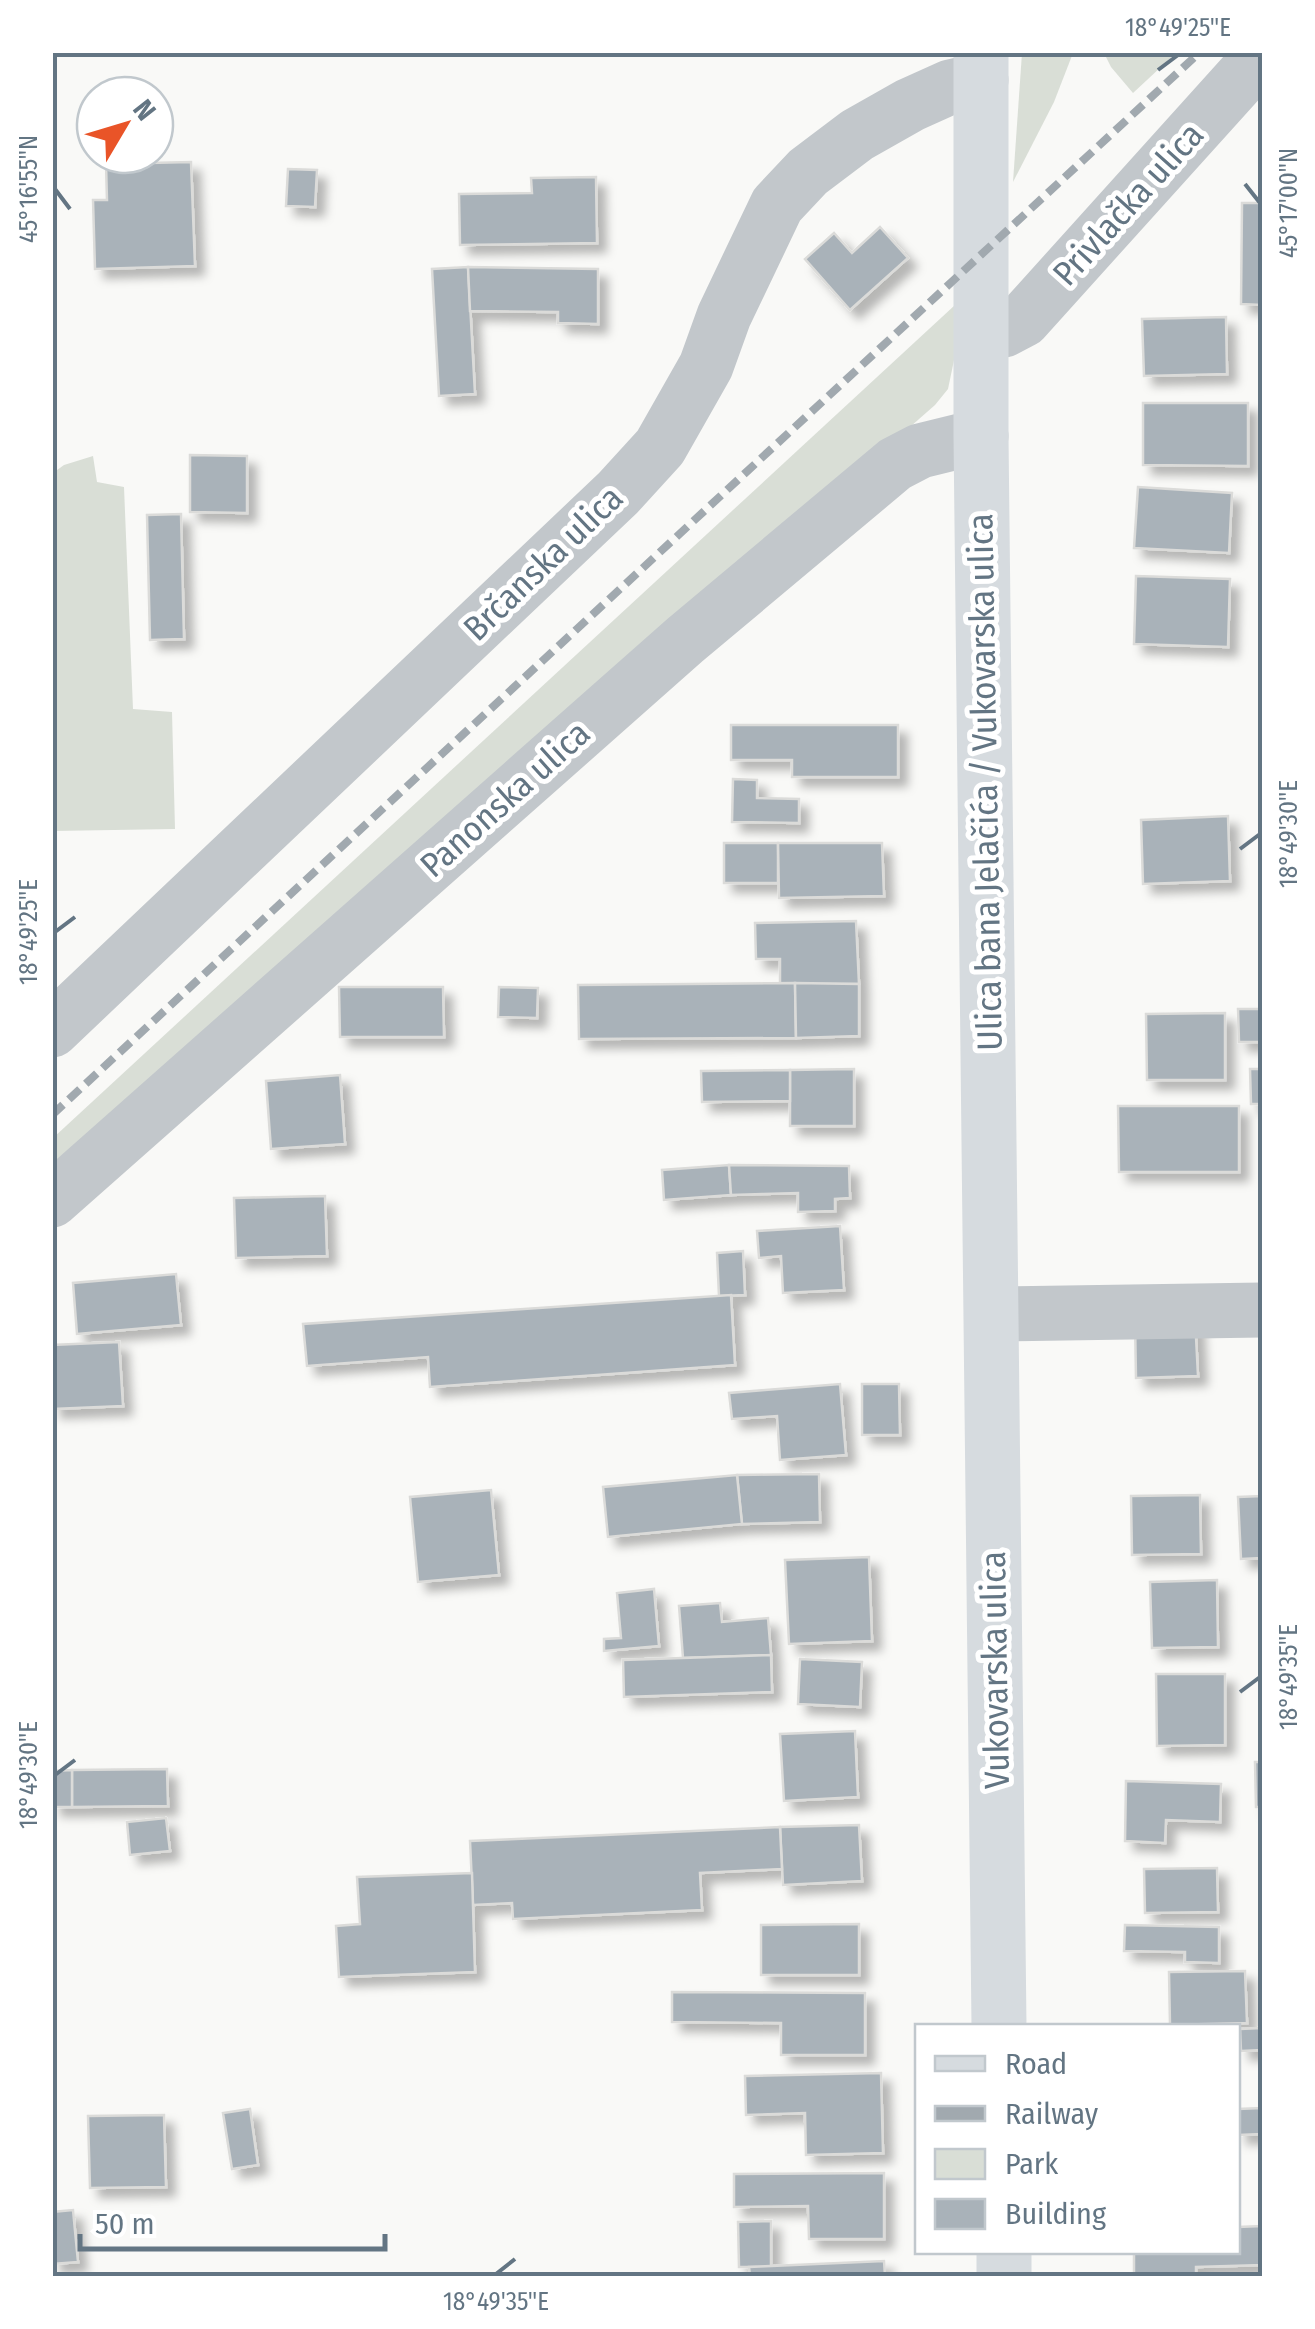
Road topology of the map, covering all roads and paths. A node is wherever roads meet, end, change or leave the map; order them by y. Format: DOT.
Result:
graph roads {
  1 [pos="1262,54"];
  2 [pos="981,66"];
  3 [pos="982,334"];
  4 [pos="981,436"];
  5 [pos="52,1030"];
  6 [pos="52,1200"];
  7 [pos="1262,1310"];
  8 [pos="992,1314"];
  9 [pos="999,2024"];
  1 -- 3 [label="street, Privlačka ulica"];
  2 -- 3 [label="main road, Ulica bana Jelačića / Vukovarska ulica"];
  2 -- 5 [label="street, Brčanska ulica"];
  3 -- 4 [label="main road, Ulica bana Jelačića / Vukovarska ulica"];
  4 -- 6 [label="street, Panonska ulica"];
  4 -- 8 [label="main road, Ulica bana Jelačića / Vukovarska ulica"];
  7 -- 8 [label="street"];
  8 -- 9 [label="main road, Vukovarska ulica"];
}
